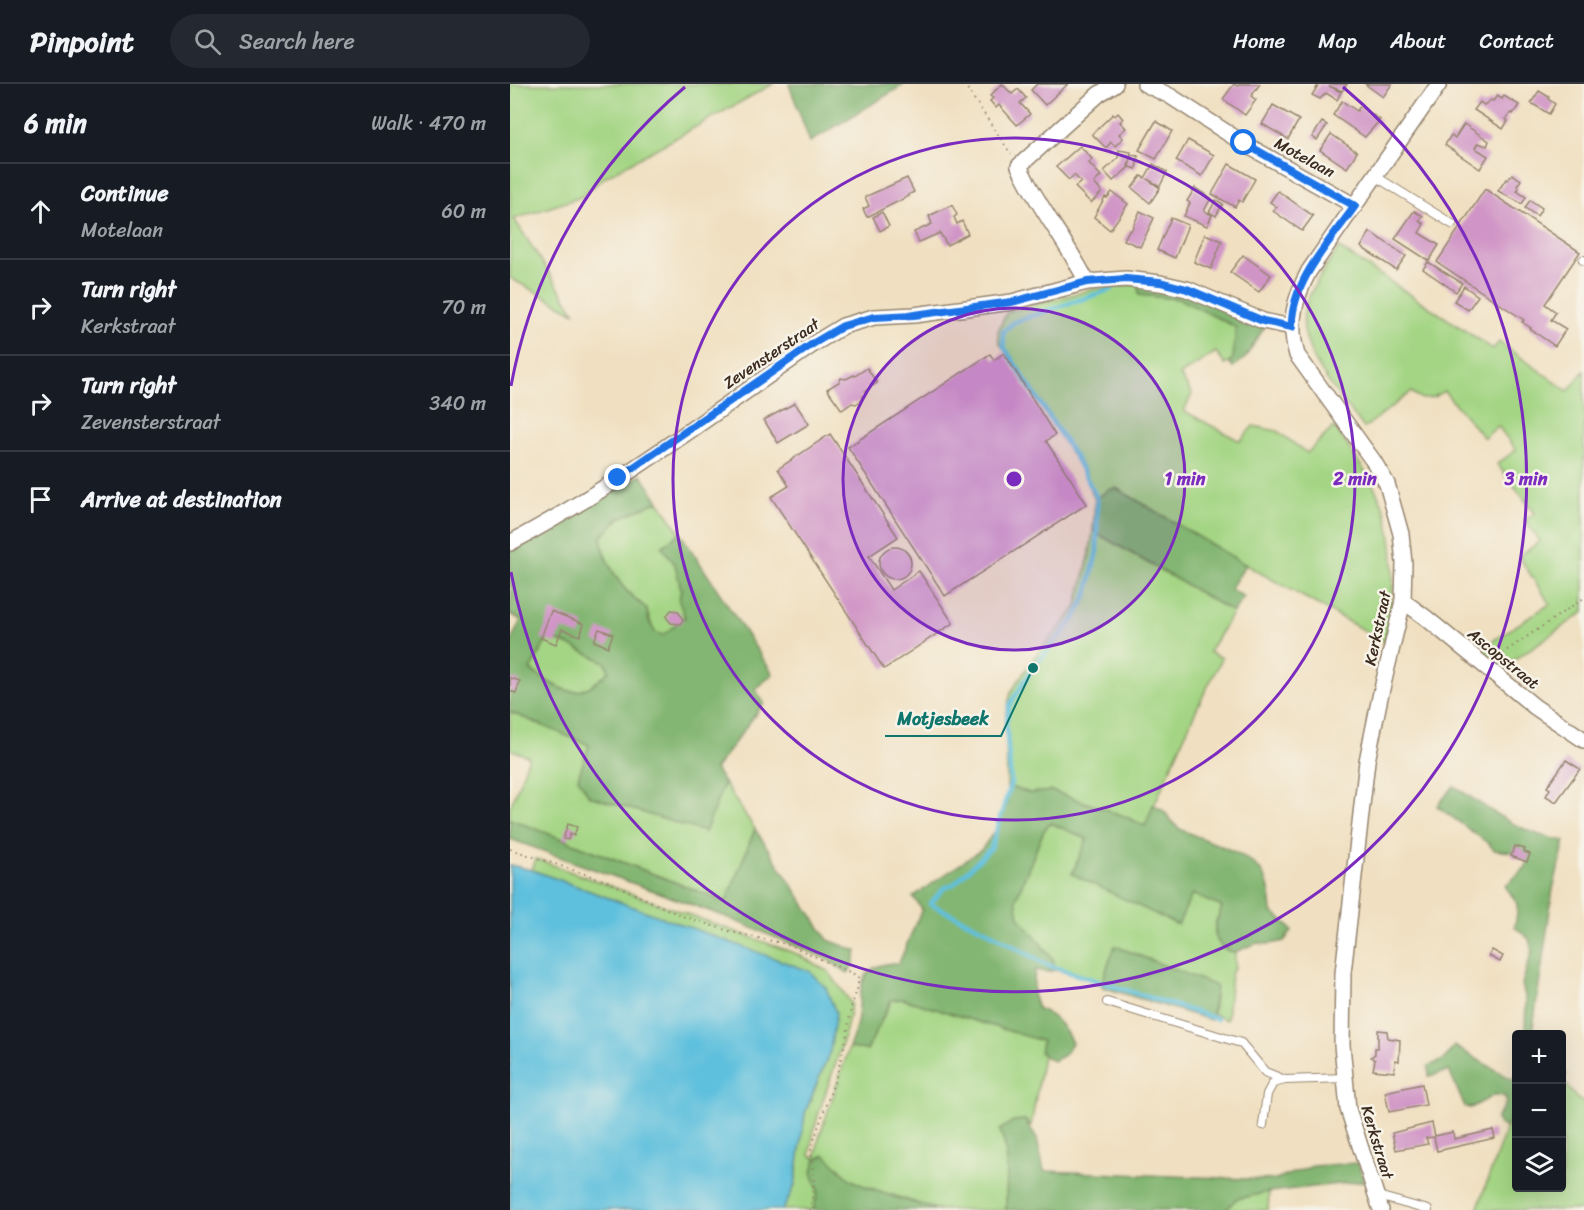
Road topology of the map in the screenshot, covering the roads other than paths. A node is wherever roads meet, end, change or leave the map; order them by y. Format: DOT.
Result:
graph roads {
  1 [pos="1115,84"];
  2 [pos="1145,84"];
  3 [pos="1438,84"];
  4 [pos="1375,176"];
  5 [pos="1355,206"];
  6 [pos="1452,224"];
  7 [pos="1087,282"];
  8 [pos="1292,327"];
  9 [pos="510,543"];
  10 [pos="1403,601"];
  11 [pos="1584,740"];
  12 [pos="1107,1002"];
  13 [pos="1345,1078"];
  14 [pos="1284,1080"];
  15 [pos="1263,1125"];
  16 [pos="1378,1203"];
  17 [pos="1428,1210"];
  1 -- 7 [label="street"];
  2 -- 5 [label="street, Motelaan"];
  3 -- 4 [label="street, Kerkstraat"];
  4 -- 5 [label="street, Kerkstraat"];
  4 -- 6 [label="lane"];
  5 -- 8 [label="street, Kerkstraat"];
  7 -- 8 [label="street, Zevensterstraat"];
  7 -- 9 [label="street, Zevensterstraat"];
  8 -- 10 [label="street, Kerkstraat"];
  10 -- 11 [label="street, Ascopstraat"];
  10 -- 13 [label="street, Kerkstraat"];
  12 -- 14 [label="lane"];
  13 -- 14 [label="lane"];
  13 -- 16 [label="street, Kerkstraat"];
  14 -- 15 [label="lane"];
  16 -- 17 [label="lane"];
}
